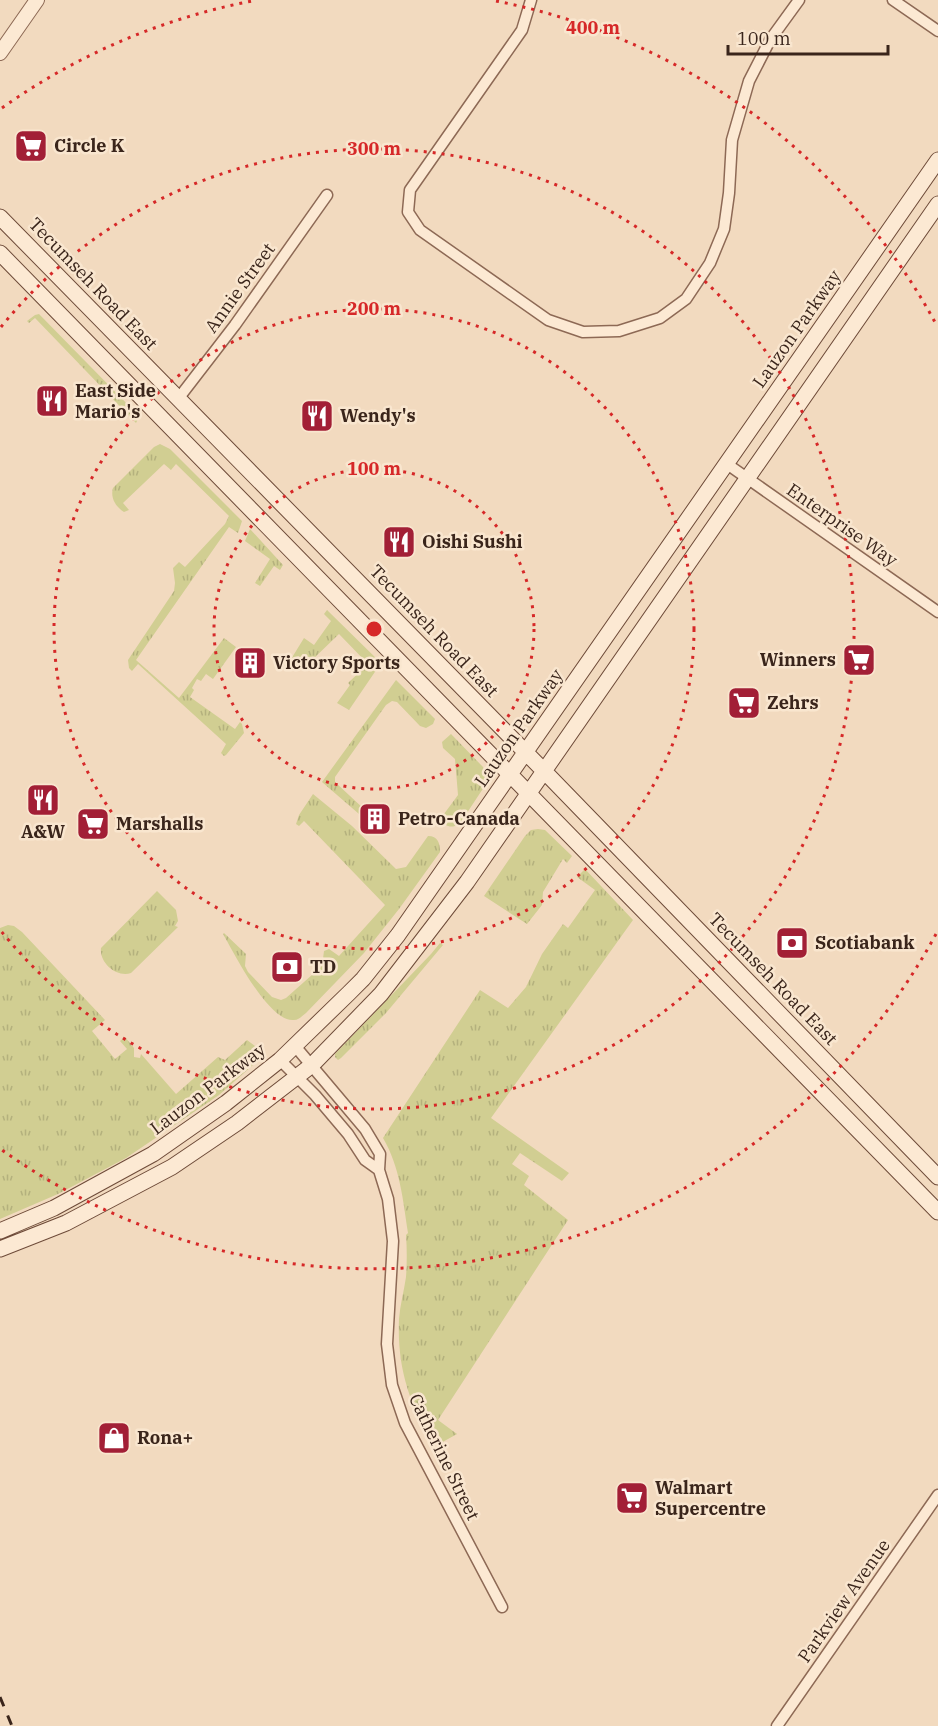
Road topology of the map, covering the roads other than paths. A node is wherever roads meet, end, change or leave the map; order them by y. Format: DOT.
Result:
graph roads {
  1 [pos="37,0"];
  2 [pos="531,0"];
  3 [pos="799,0"];
  4 [pos="893,0"];
  5 [pos="938,31"];
  6 [pos="0,53"];
  7 [pos="938,160"];
  8 [pos="327,195"];
  9 [pos="938,204"];
  10 [pos="0,217"];
  11 [pos="0,253"];
  12 [pos="178,399"];
  13 [pos="727,464"];
  14 [pos="748,479"];
  15 [pos="938,612"];
  16 [pos="526,753"];
  17 [pos="544,771"];
  18 [pos="510,775"];
  19 [pos="528,794"];
  20 [pos="295,1046"];
  21 [pos="280,1060"];
  22 [pos="312,1065"];
  23 [pos="297,1077"];
  24 [pos="379,1170"];
  25 [pos="938,1177"];
  26 [pos="938,1212"];
  27 [pos="0,1231"];
  28 [pos="0,1249"];
  29 [pos="938,1495"];
  30 [pos="502,1607"];
  31 [pos="777,1726"];
  1 -- 6 [label="street"];
  2 -- 3 [label="street"];
  4 -- 5 [label="street"];
  7 -- 13 [label="main road, Lauzon Parkway"];
  8 -- 12 [label="street, Annie Street"];
  9 -- 14 [label="main road"];
  10 -- 12 [label="main road, Tecumseh Road East"];
  11 -- 18 [label="main road"];
  12 -- 16 [label="main road, Tecumseh Road East"];
  13 -- 14 [label="street, Enterprise Way"];
  13 -- 16 [label="main road, Lauzon Parkway"];
  14 -- 15 [label="street, Enterprise Way"];
  14 -- 17 [label="main road"];
  16 -- 17 [label="main road, Tecumseh Road East"];
  16 -- 18 [label="main road, Lauzon Parkway"];
  17 -- 19 [label="main road"];
  17 -- 25 [label="main road, Tecumseh Road East"];
  18 -- 19 [label="main road"];
  18 -- 20 [label="main road, Lauzon Parkway"];
  19 -- 22 [label="main road"];
  19 -- 26 [label="main road"];
  20 -- 21 [label="main road, Lauzon Parkway"];
  20 -- 22 [label="street, Catherine Street"];
  21 -- 23 [label="street, Catherine Street"];
  21 -- 27 [label="main road, Lauzon Parkway"];
  22 -- 23 [label="main road"];
  22 -- 24 [label="street, Catherine Street"];
  23 -- 24 [label="street, Catherine Street"];
  23 -- 28 [label="main road"];
  24 -- 30 [label="street, Catherine Street"];
  29 -- 31 [label="street, Parkview Avenue"];
}
